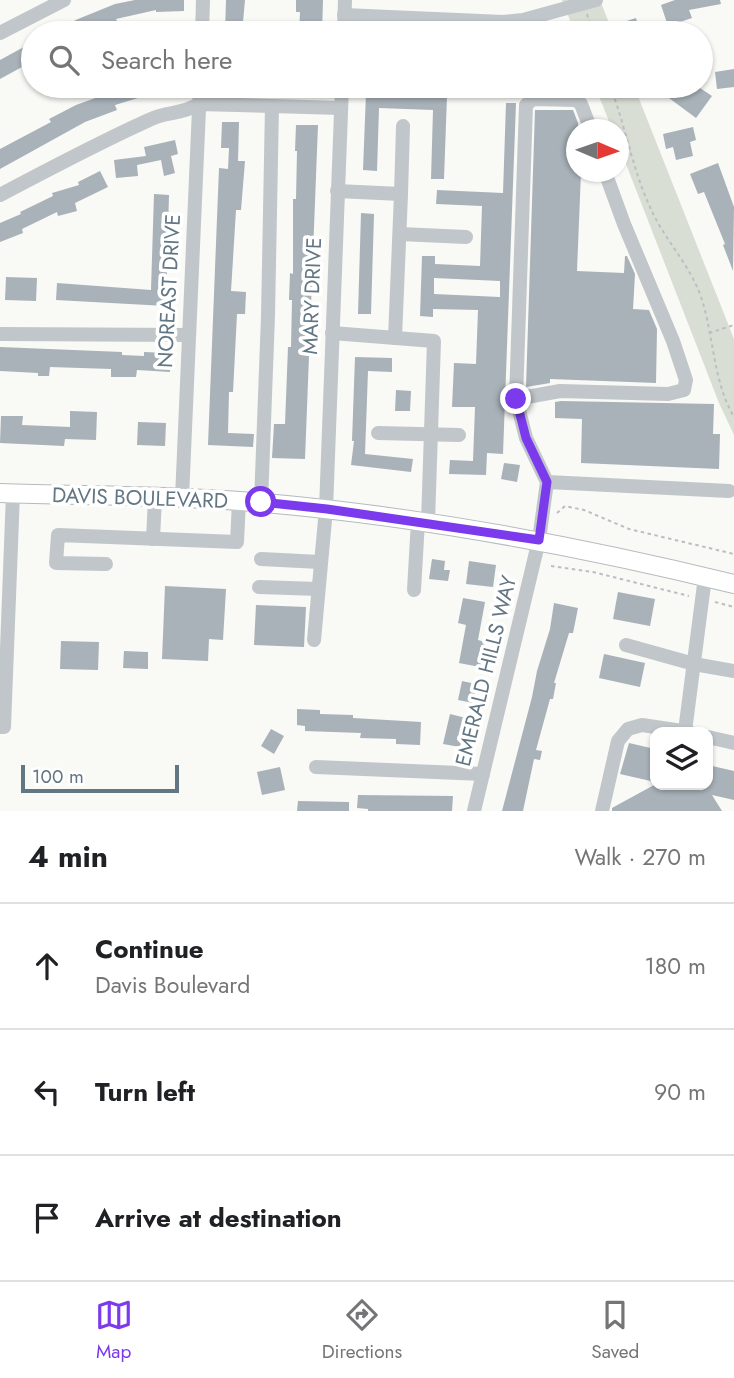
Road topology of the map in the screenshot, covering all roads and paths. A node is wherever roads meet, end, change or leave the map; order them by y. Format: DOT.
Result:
graph roads {
  1 [pos="64,0"];
  2 [pos="203,0"];
  3 [pos="345,0"];
  4 [pos="590,2"];
  5 [pos="344,15"];
  6 [pos="23,21"];
  7 [pos="202,21"];
  8 [pos="344,21"];
  9 [pos="480,21"];
  10 [pos="513,21"];
  11 [pos="591,21"];
  12 [pos="21,22"];
  13 [pos="0,33"];
  14 [pos="199,98"];
  15 [pos="341,98"];
  16 [pos="614,98"];
  17 [pos="199,104"];
  18 [pos="272,106"];
  19 [pos="341,108"];
  20 [pos="586,119"];
  21 [pos="403,127"];
  22 [pos="609,182"];
  23 [pos="337,191"];
  24 [pos="401,194"];
  25 [pos="0,195"];
  26 [pos="400,234"];
  27 [pos="466,237"];
  28 [pos="734,325"];
  29 [pos="709,332"];
  30 [pos="332,333"];
  31 [pos="0,334"];
  32 [pos="188,335"];
  33 [pos="396,338"];
  34 [pos="516,399"];
  35 [pos="734,417"];
  36 [pos="378,433"];
  37 [pos="431,434"];
  38 [pos="459,435"];
  39 [pos="547,482"];
  40 [pos="729,491"];
  41 [pos="6,493"];
  42 [pos="155,498"];
  43 [pos="182,498"];
  44 [pos="239,501"];
  45 [pos="261,502"];
  46 [pos="327,509"];
  47 [pos="557,513"];
  48 [pos="423,522"];
  49 [pos="153,539"];
  50 [pos="539,540"];
  51 [pos="734,554"];
  52 [pos="261,559"];
  53 [pos="320,562"];
  54 [pos="106,564"];
  55 [pos="551,566"];
  56 [pos="5,575"];
  57 [pos="705,577"];
  58 [pos="734,584"];
  59 [pos="259,587"];
  60 [pos="318,589"];
  61 [pos="414,590"];
  62 [pos="702,599"];
  63 [pos="734,607"];
  64 [pos="314,640"];
  65 [pos="626,645"];
  66 [pos="694,664"];
  67 [pos="734,671"];
  68 [pos="2,727"];
  69 [pos="655,727"];
  70 [pos="688,727"];
  71 [pos="713,738"];
  72 [pos="734,743"];
  73 [pos="316,767"];
  74 [pos="483,774"];
  75 [pos="474,811"];
  76 [pos="602,811"];
  1 -- 6 [label="street"];
  2 -- 7 [label="street"];
  3 -- 5 [label="street"];
  4 -- 10 [label="street"];
  4 -- 11 [label="path"];
  5 -- 8 [label="street"];
  5 -- 9 [label="street"];
  12 -- 13 [label="street"];
  14 -- 17 [label="street, NOREAST DRIVE"];
  15 -- 19 [label="street, MARY DRIVE"];
  16 -- 29 [label="path"];
  17 -- 18 [label="street"];
  17 -- 25 [label="street"];
  17 -- 32 [label="street, NOREAST DRIVE"];
  18 -- 19 [label="street"];
  18 -- 45 [label="street"];
  19 -- 23 [label="street, MARY DRIVE"];
  20 -- 34 [label="street"];
  21 -- 24 [label="street"];
  22 -- 34 [label="street"];
  23 -- 24 [label="street"];
  23 -- 30 [label="street, MARY DRIVE"];
  24 -- 26 [label="street"];
  26 -- 27 [label="street"];
  26 -- 33 [label="street"];
  28 -- 29 [label="path"];
  29 -- 35 [label="path"];
  30 -- 33 [label="street"];
  30 -- 46 [label="street, MARY DRIVE"];
  31 -- 32 [label="street"];
  32 -- 43 [label="street, NOREAST DRIVE"];
  33 -- 37 [label="street"];
  34 -- 39 [label="street"];
  36 -- 37 [label="street"];
  37 -- 38 [label="street"];
  37 -- 48 [label="street"];
  39 -- 40 [label="street"];
  39 -- 50 [label="street, EMERALD HILLS WAY"];
  41 -- 42 [label="main road, DAVIS BOULEVARD"];
  41 -- 56 [label="street"];
  42 -- 43 [label="main road, DAVIS BOULEVARD"];
  42 -- 49 [label="street"];
  43 -- 44 [label="main road, DAVIS BOULEVARD"];
  44 -- 45 [label="main road, DAVIS BOULEVARD"];
  44 -- 49 [label="street"];
  45 -- 46 [label="main road, DAVIS BOULEVARD"];
  46 -- 48 [label="main road, DAVIS BOULEVARD"];
  46 -- 53 [label="street, MARY DRIVE"];
  47 -- 51 [label="path"];
  48 -- 50 [label="main road, DAVIS BOULEVARD"];
  48 -- 61 [label="street"];
  49 -- 54 [label="street"];
  50 -- 57 [label="main road, DAVIS BOULEVARD"];
  50 -- 74 [label="street, EMERALD HILLS WAY"];
  52 -- 53 [label="street"];
  53 -- 60 [label="street, MARY DRIVE"];
  55 -- 62 [label="path"];
  56 -- 68 [label="street"];
  57 -- 58 [label="main road, DAVIS BOULEVARD"];
  57 -- 62 [label="street"];
  59 -- 60 [label="street"];
  60 -- 64 [label="street, MARY DRIVE"];
  62 -- 63 [label="path"];
  62 -- 66 [label="street"];
  65 -- 66 [label="street"];
  66 -- 67 [label="street"];
  66 -- 70 [label="street"];
  69 -- 76 [label="street"];
  71 -- 72 [label="street"];
  73 -- 74 [label="street"];
  74 -- 75 [label="street, EMERALD HILLS WAY"];
}
